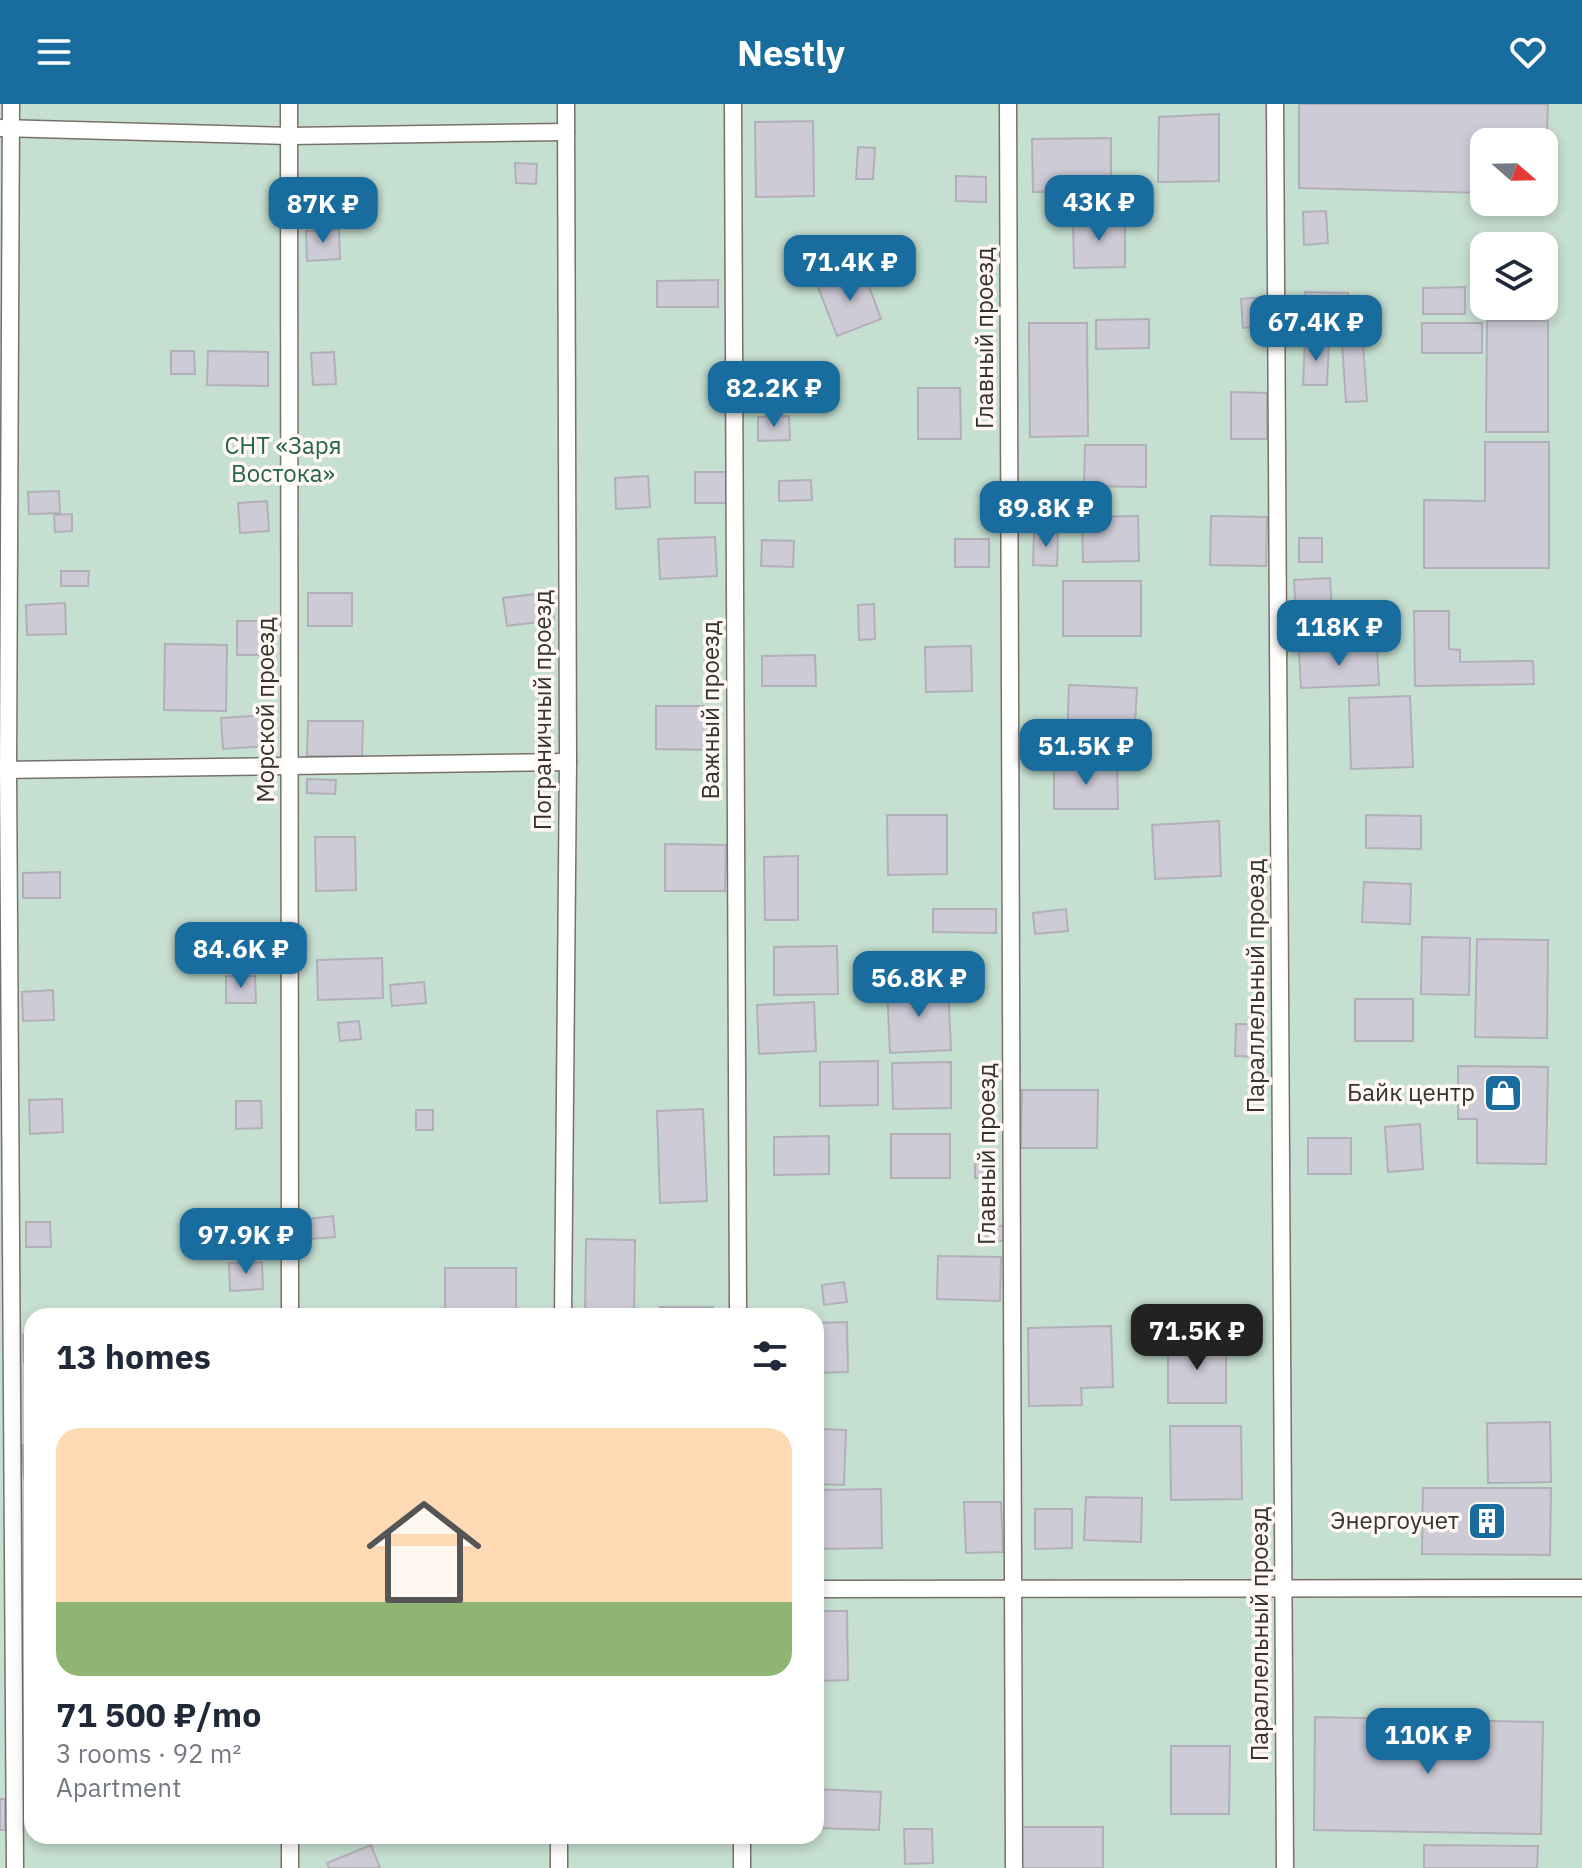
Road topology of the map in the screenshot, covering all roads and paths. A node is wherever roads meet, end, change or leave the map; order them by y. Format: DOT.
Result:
graph roads {
  1 [pos="11,104"];
  2 [pos="289,104"];
  3 [pos="566,104"];
  4 [pos="733,104"];
  5 [pos="1008,104"];
  6 [pos="1275,104"];
  7 [pos="6,128"];
  8 [pos="566,132"];
  9 [pos="290,136"];
  10 [pos="568,762"];
  11 [pos="290,768"];
  12 [pos="4,770"];
  13 [pos="290,1308"];
  14 [pos="563,1308"];
  15 [pos="738,1308"];
  16 [pos="1582,1588"];
  17 [pos="824,1589"];
  18 [pos="1011,1589"];
  19 [pos="1284,1589"];
  20 [pos="290,1844"];
  21 [pos="559,1844"];
  22 [pos="742,1844"];
  23 [pos="15,1868"];
  24 [pos="290,1868"];
  25 [pos="559,1868"];
  26 [pos="742,1868"];
  27 [pos="1014,1868"];
  28 [pos="1285,1868"];
  1 -- 7 [label="lane"];
  2 -- 9 [label="lane, Морской проезд"];
  3 -- 8 [label="lane, Пограничный проезд"];
  4 -- 15 [label="lane, Важный проезд"];
  5 -- 18 [label="lane, Главный проезд"];
  6 -- 19 [label="lane, Параллельный проезд"];
  7 -- 9 [label="lane"];
  7 -- 12 [label="lane"];
  8 -- 9 [label="lane"];
  8 -- 10 [label="lane, Пограничный проезд"];
  9 -- 11 [label="lane, Морской проезд"];
  10 -- 11 [label="lane"];
  10 -- 14 [label="lane, Пограничный проезд"];
  11 -- 12 [label="lane"];
  11 -- 13 [label="lane, Морской проезд"];
  12 -- 23 [label="lane"];
  16 -- 19 [label="lane"];
  17 -- 18 [label="lane"];
  18 -- 19 [label="lane"];
  18 -- 27 [label="lane, Главный проезд"];
  19 -- 28 [label="lane, Параллельный проезд"];
  20 -- 24 [label="lane"];
  21 -- 25 [label="lane"];
  22 -- 26 [label="lane"];
}
